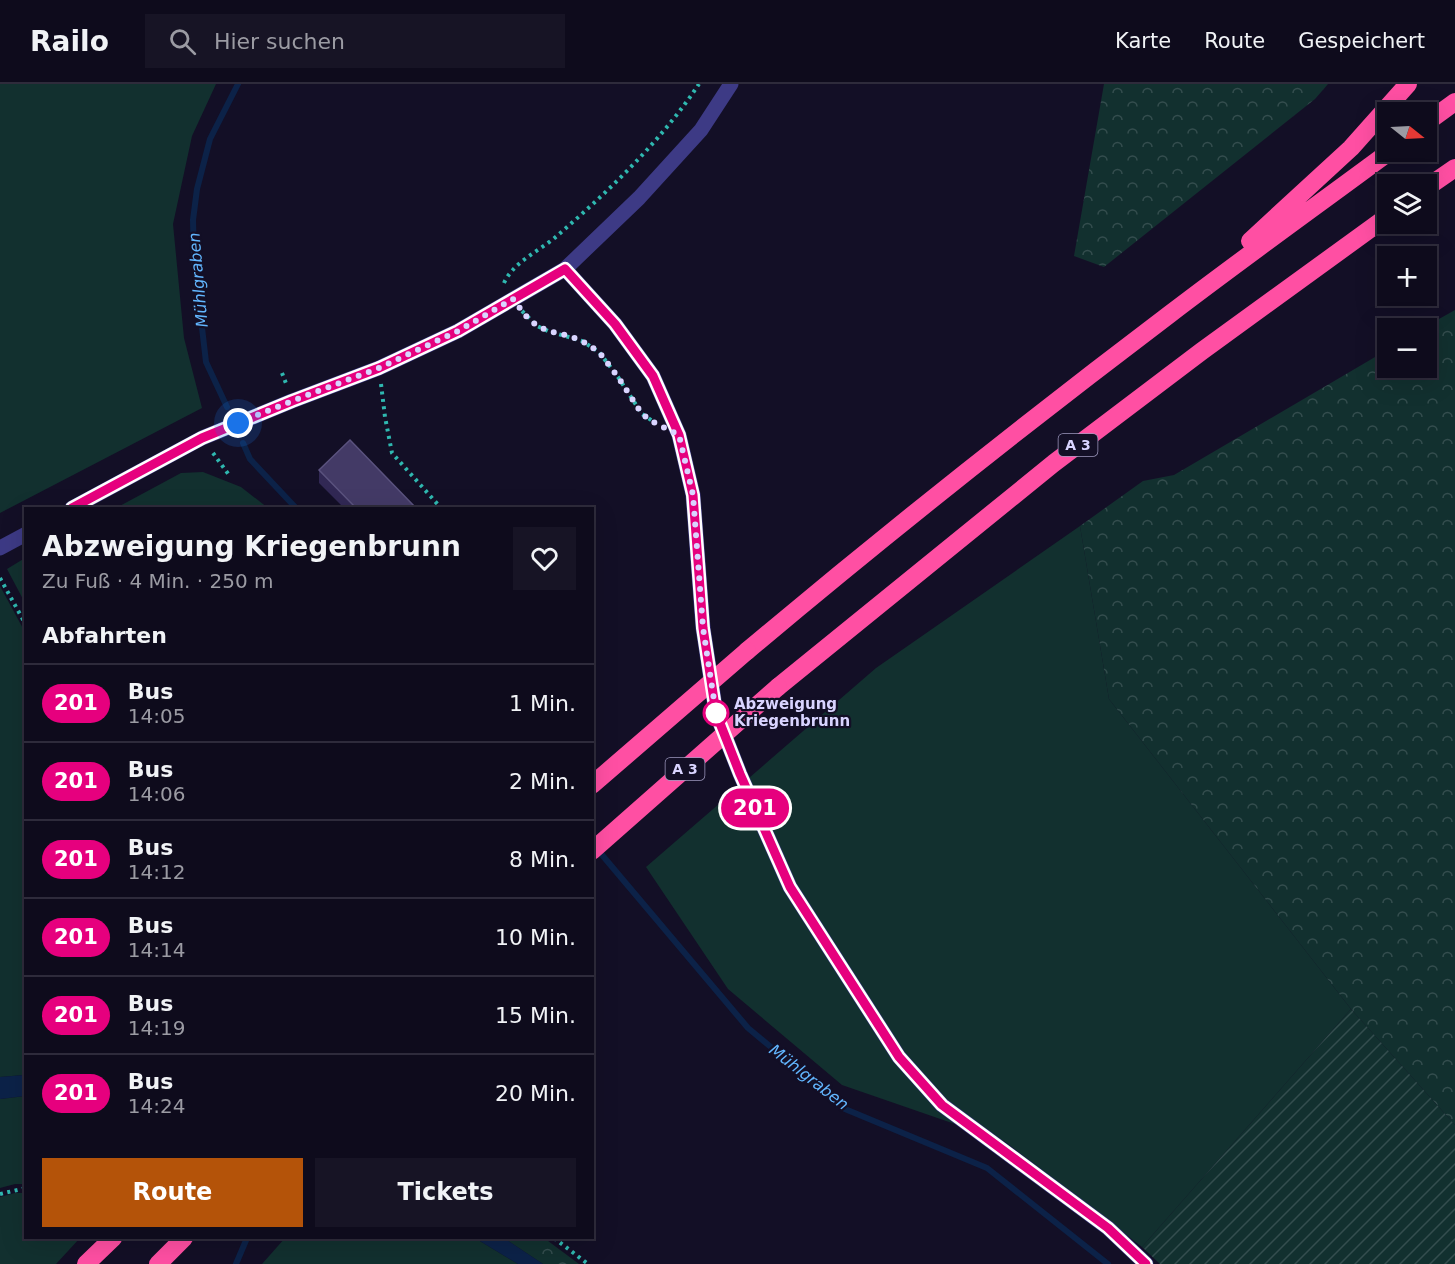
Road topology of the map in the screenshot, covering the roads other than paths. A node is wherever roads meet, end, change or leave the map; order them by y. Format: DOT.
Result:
graph roads {
  1 [pos="731,84"];
  2 [pos="1408,84"];
  3 [pos="1455,102"];
  4 [pos="1437,115"];
  5 [pos="1377,161"];
  6 [pos="1455,168"];
  7 [pos="1437,180"];
  8 [pos="1377,224"];
  9 [pos="565,269"];
  10 [pos="1170,314"];
  11 [pos="74,507"];
  12 [pos="24,535"];
  13 [pos="0,548"];
  14 [pos="594,783"];
  15 [pos="594,849"];
  16 [pos="112,1239"];
  17 [pos="183,1239"];
  18 [pos="90,1260"];
  19 [pos="158,1264"];
  20 [pos="1146,1264"];
  1 -- 9 [label="street"];
  2 -- 10 [label="highway"];
  3 -- 4 [label="highway"];
  5 -- 10 [label="highway"];
  6 -- 7 [label="highway"];
  8 -- 15 [label="highway, A 3, bridge"];
  9 -- 11 [label="street"];
  9 -- 20 [label="street"];
  10 -- 14 [label="highway, bridge"];
  12 -- 13 [label="street"];
  16 -- 18 [label="highway"];
  17 -- 19 [label="highway"];
}
